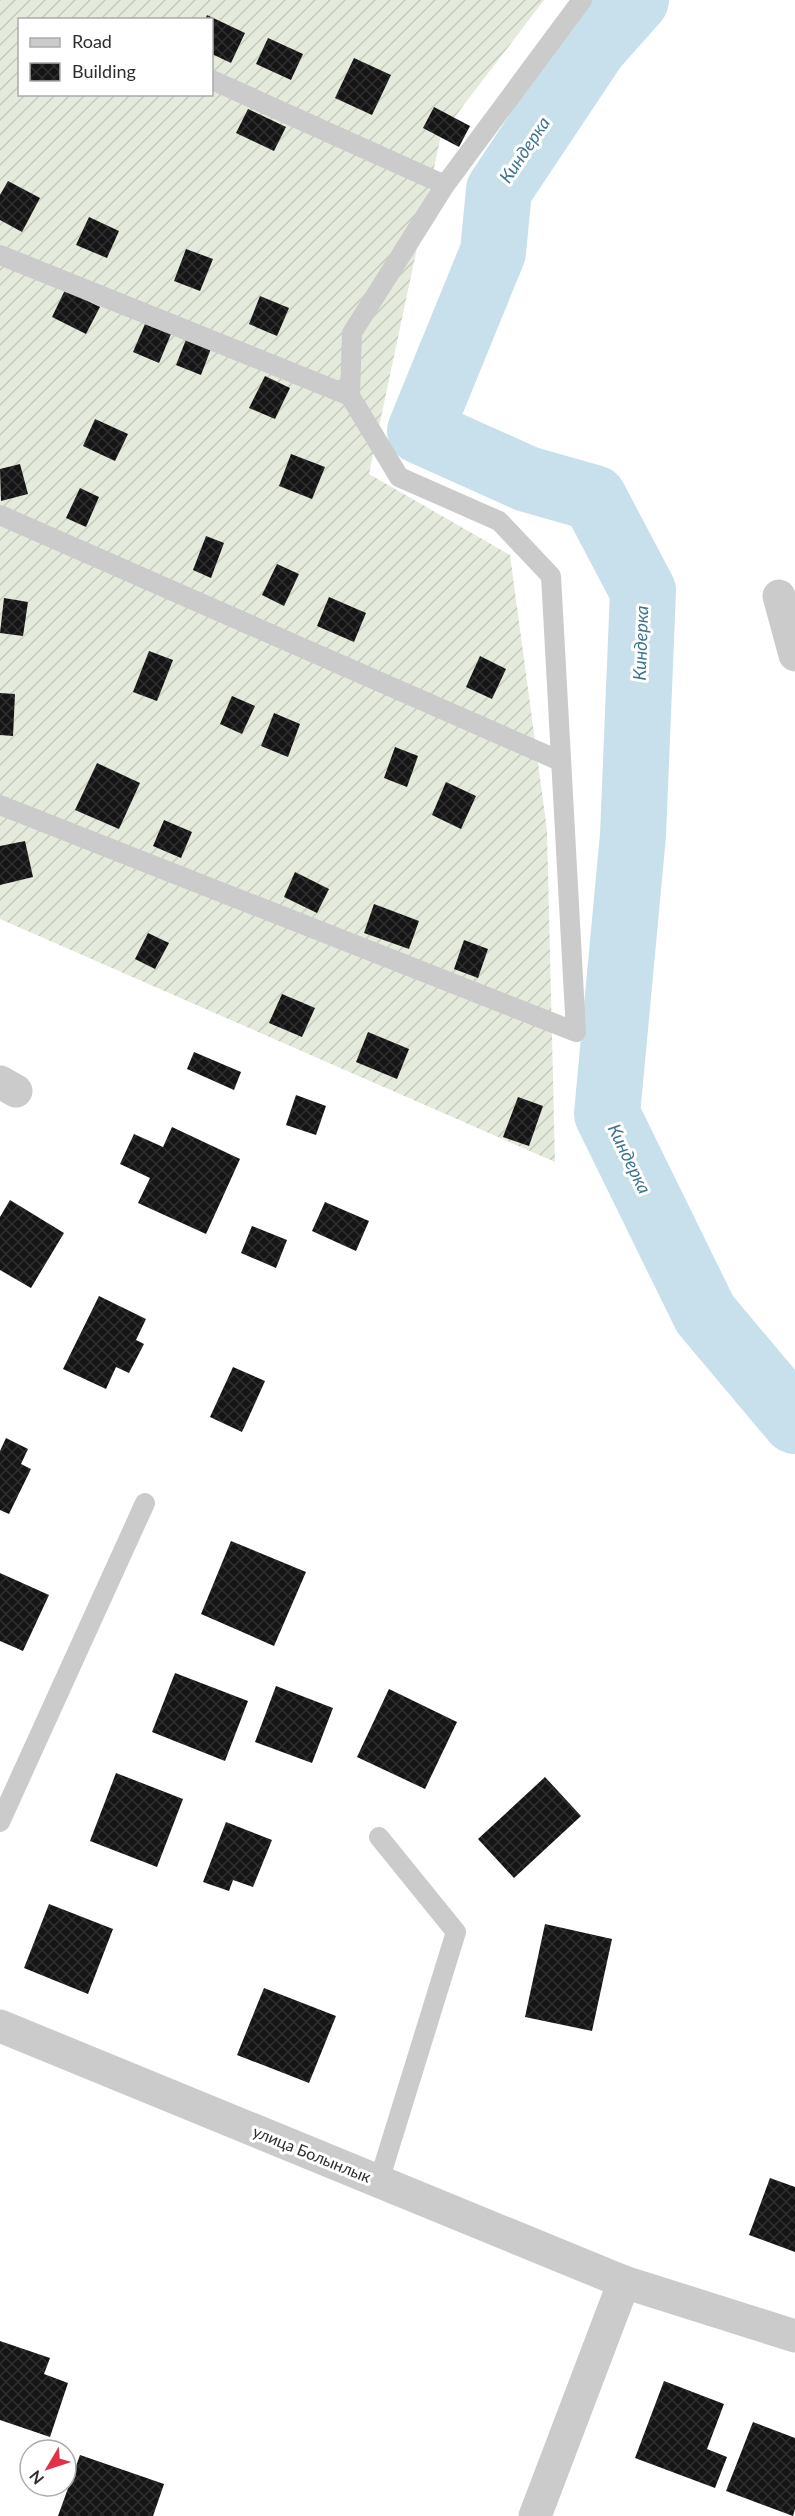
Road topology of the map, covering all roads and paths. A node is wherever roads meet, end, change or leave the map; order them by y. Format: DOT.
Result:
graph roads {
  1 [pos="582,0"];
  2 [pos="213,80"];
  3 [pos="444,185"];
  4 [pos="0,255"];
  5 [pos="350,396"];
  6 [pos="0,515"];
  7 [pos="779,596"];
  8 [pos="795,655"];
  9 [pos="560,761"];
  10 [pos="0,805"];
  11 [pos="145,1503"];
  12 [pos="0,1822"];
  13 [pos="379,1837"];
  14 [pos="0,2026"];
  15 [pos="379,2181"];
  16 [pos="624,2282"];
  17 [pos="795,2336"];
  18 [pos="536,2516"];
  1 -- 3 [label="lane"];
  2 -- 3 [label="lane"];
  3 -- 5 [label="lane"];
  4 -- 5 [label="lane"];
  5 -- 9 [label="lane"];
  6 -- 9 [label="lane"];
  7 -- 8 [label="street"];
  9 -- 10 [label="lane"];
  11 -- 12 [label="lane"];
  13 -- 15 [label="lane"];
  14 -- 15 [label="street, улица Болынлык"];
  15 -- 16 [label="street, улица Болынлык"];
  16 -- 17 [label="street, улица Болынлык"];
  16 -- 18 [label="street"];
}
